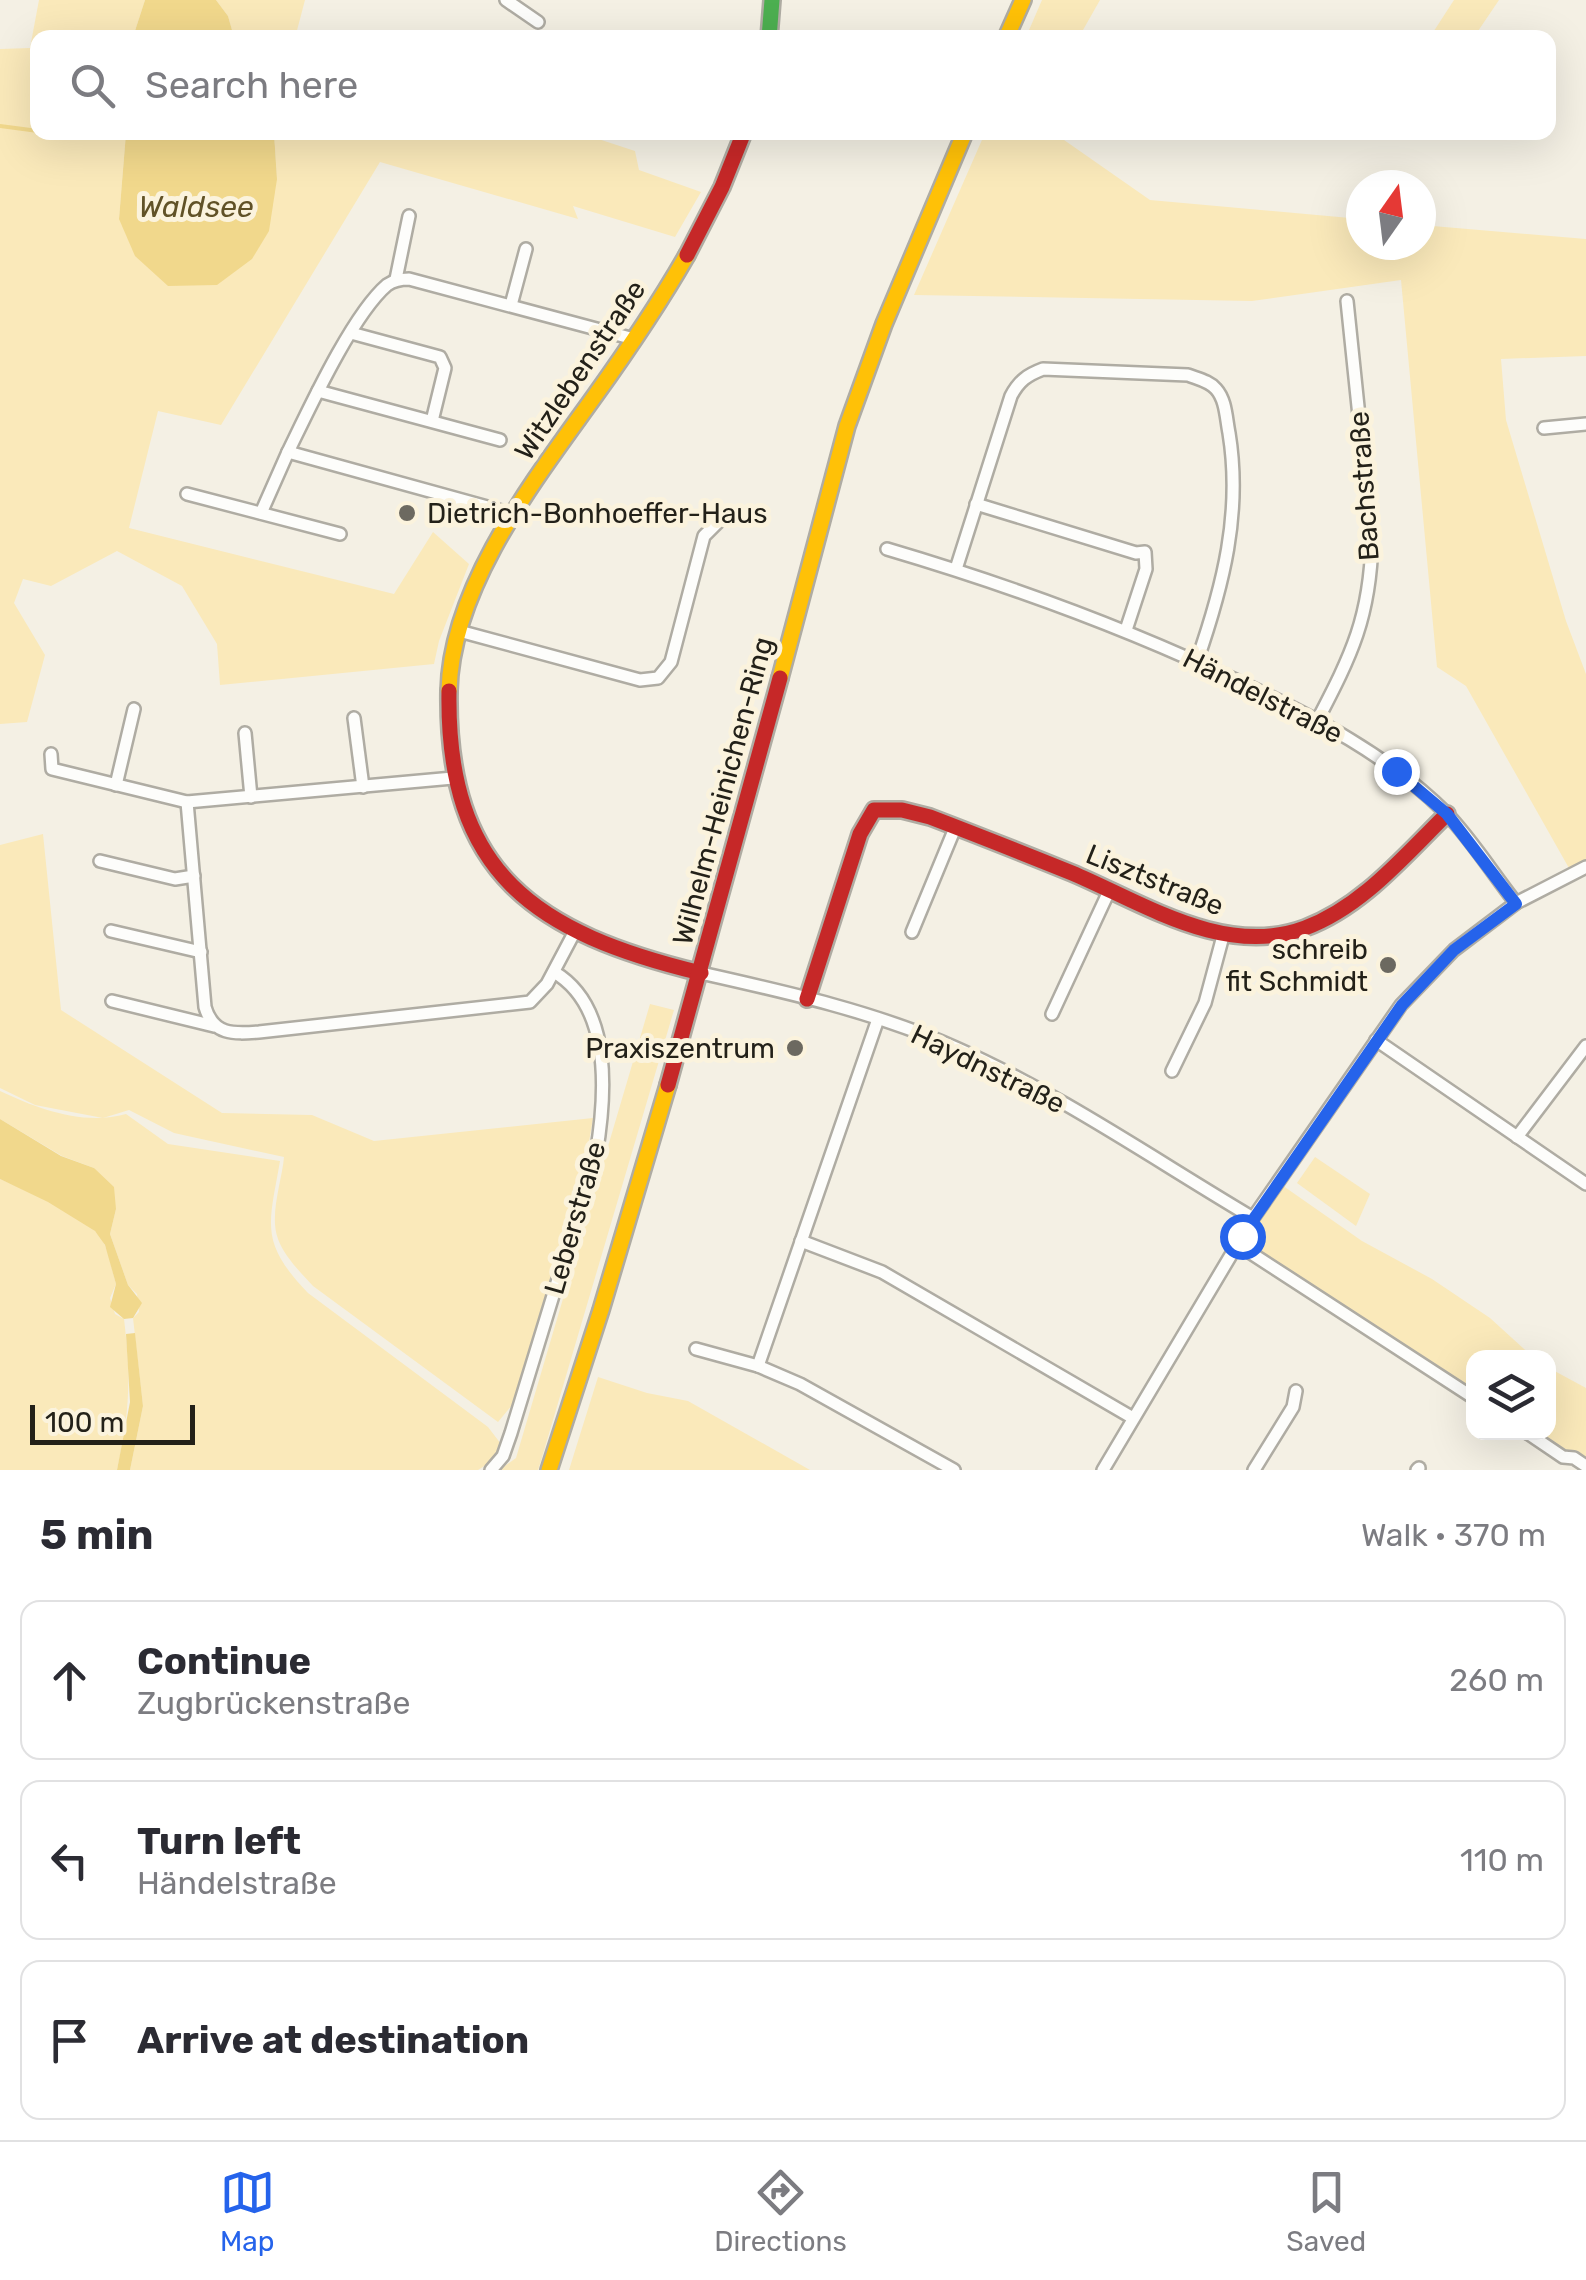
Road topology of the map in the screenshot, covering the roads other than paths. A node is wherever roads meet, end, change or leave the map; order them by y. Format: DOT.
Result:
graph roads {
  1 [pos="506,0"];
  2 [pos="772,0"];
  3 [pos="1023,0"];
  4 [pos="538,22"];
  5 [pos="770,30"];
  6 [pos="1010,30"];
  7 [pos="741,140"];
  8 [pos="962,140"];
  9 [pos="409,216"];
  10 [pos="526,249"];
  11 [pos="396,280"];
  12 [pos="1347,302"];
  13 [pos="511,304"];
  14 [pos="352,332"];
  15 [pos="634,339"];
  16 [pos="318,392"];
  17 [pos="432,422"];
  18 [pos="1586,424"];
  19 [pos="1544,428"];
  20 [pos="500,440"];
  21 [pos="288,452"];
  22 [pos="187,494"];
  23 [pos="976,504"];
  24 [pos="260,513"];
  25 [pos="513,514"];
  26 [pos="721,519"];
  27 [pos="340,534"];
  28 [pos="887,549"];
  29 [pos="956,569"];
  30 [pos="1126,630"];
  31 [pos="460,631"];
  32 [pos="1197,661"];
  33 [pos="134,710"];
  34 [pos="354,718"];
  35 [pos="1317,720"];
  36 [pos="246,733"];
  37 [pos="51,754"];
  38 [pos="454,778"];
  39 [pos="116,785"];
  40 [pos="364,787"];
  41 [pos="251,797"];
  42 [pos="186,802"];
  43 [pos="1447,814"];
  44 [pos="955,828"];
  45 [pos="100,862"];
  46 [pos="1584,872"];
  47 [pos="194,876"];
  48 [pos="1110,889"];
  49 [pos="1516,904"];
  50 [pos="111,932"];
  51 [pos="574,932"];
  52 [pos="912,932"];
  53 [pos="1223,936"];
  54 [pos="200,952"];
  55 [pos="554,972"];
  56 [pos="700,973"];
  57 [pos="807,999"];
  58 [pos="112,1001"];
  59 [pos="1052,1014"];
  60 [pos="878,1020"];
  61 [pos="214,1026"];
  62 [pos="1376,1040"];
  63 [pos="1586,1046"];
  64 [pos="1172,1071"];
  65 [pos="1517,1137"];
  66 [pos="1586,1184"];
  67 [pos="1253,1218"];
  68 [pos="800,1242"];
  69 [pos="1237,1244"];
  70 [pos="696,1349"];
  71 [pos="758,1366"];
  72 [pos="1296,1390"];
  73 [pos="1466,1393"];
  74 [pos="1133,1418"];
  75 [pos="1538,1440"];
  76 [pos="1586,1466"];
  77 [pos="491,1470"];
  78 [pos="548,1470"];
  79 [pos="954,1470"];
  80 [pos="1103,1470"];
  81 [pos="1254,1470"];
  1 -- 4 [label="street"];
  2 -- 5 [label="street"];
  3 -- 6 [label="street"];
  7 -- 15 [label="street, Witzlebenstraße"];
  8 -- 56 [label="street, Wilhelm-Heinichen-Ring"];
  9 -- 11 [label="street"];
  10 -- 13 [label="street"];
  11 -- 13 [label="street"];
  11 -- 14 [label="street"];
  12 -- 35 [label="street, Bachstraße"];
  13 -- 15 [label="street"];
  14 -- 16 [label="street"];
  14 -- 17 [label="street"];
  15 -- 25 [label="street, Witzlebenstraße"];
  16 -- 17 [label="street"];
  16 -- 21 [label="street"];
  17 -- 20 [label="street"];
  18 -- 19 [label="street"];
  21 -- 24 [label="street"];
  21 -- 25 [label="street"];
  22 -- 24 [label="street"];
  23 -- 29 [label="street"];
  23 -- 30 [label="street"];
  23 -- 32 [label="street"];
  24 -- 27 [label="street"];
  25 -- 31 [label="street, Witzlebenstraße"];
  26 -- 31 [label="street"];
  28 -- 29 [label="street, Händelstraße"];
  29 -- 30 [label="street, Händelstraße"];
  30 -- 32 [label="street, Händelstraße"];
  31 -- 38 [label="street, Witzlebenstraße"];
  32 -- 35 [label="street, Händelstraße"];
  33 -- 39 [label="street"];
  34 -- 40 [label="street"];
  35 -- 43 [label="street, Händelstraße"];
  36 -- 41 [label="street"];
  37 -- 39 [label="street"];
  38 -- 40 [label="street"];
  38 -- 51 [label="street, Witzlebenstraße"];
  39 -- 42 [label="street"];
  40 -- 41 [label="street"];
  41 -- 42 [label="street"];
  42 -- 47 [label="street"];
  43 -- 49 [label="street, Händelstraße"];
  43 -- 53 [label="street, Lisztstraße"];
  44 -- 48 [label="street, Lisztstraße"];
  44 -- 52 [label="street"];
  44 -- 57 [label="street, Lisztstraße"];
  45 -- 47 [label="street"];
  46 -- 49 [label="street"];
  47 -- 54 [label="street"];
  48 -- 53 [label="street, Lisztstraße"];
  48 -- 59 [label="street"];
  49 -- 62 [label="street"];
  50 -- 54 [label="street"];
  51 -- 55 [label="street"];
  51 -- 56 [label="street, Witzlebenstraße"];
  53 -- 64 [label="street"];
  54 -- 61 [label="street"];
  55 -- 61 [label="street"];
  55 -- 77 [label="street, Leberstraße"];
  56 -- 57 [label="street, Haydnstraße"];
  56 -- 78 [label="street, Wilhelm-Heinichen-Ring"];
  57 -- 60 [label="street, Haydnstraße"];
  58 -- 61 [label="street"];
  60 -- 67 [label="street, Haydnstraße"];
  60 -- 68 [label="street"];
  62 -- 65 [label="street"];
  62 -- 67 [label="street"];
  63 -- 65 [label="street"];
  65 -- 66 [label="street"];
  67 -- 69 [label="street"];
  68 -- 71 [label="street"];
  68 -- 74 [label="street"];
  69 -- 73 [label="street"];
  69 -- 74 [label="street"];
  70 -- 71 [label="street"];
  71 -- 79 [label="street"];
  72 -- 81 [label="street"];
  74 -- 80 [label="street"];
  75 -- 76 [label="street"];
}
